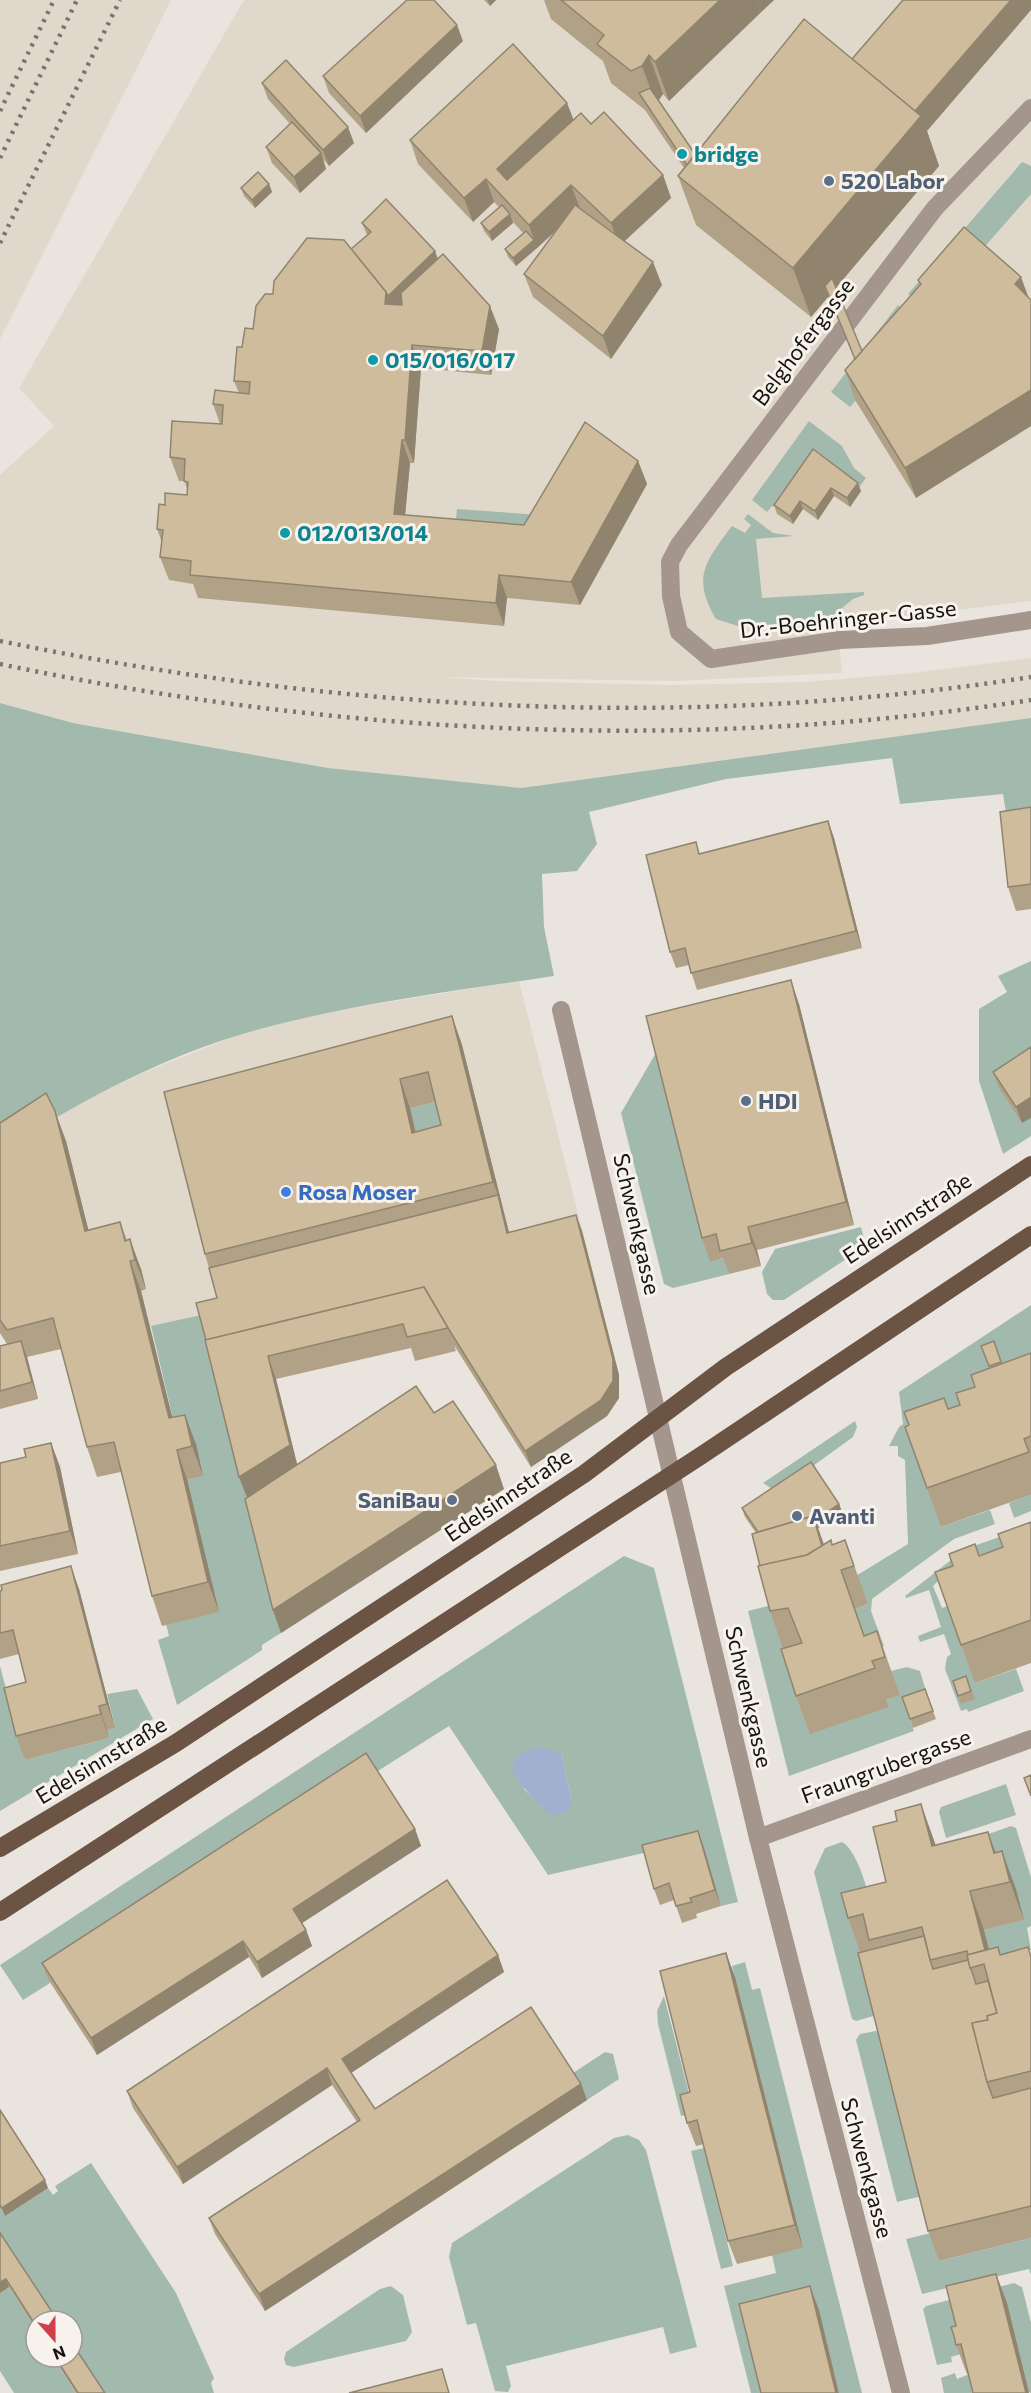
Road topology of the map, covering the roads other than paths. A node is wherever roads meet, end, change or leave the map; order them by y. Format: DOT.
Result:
graph roads {
  1 [pos="1031,108"];
  2 [pos="1031,620"];
  3 [pos="679,632"];
  4 [pos="561,1010"];
  5 [pos="1031,1165"];
  6 [pos="1031,1235"];
  7 [pos="658,1416"];
  8 [pos="671,1474"];
  9 [pos="1031,1739"];
  10 [pos="758,1838"];
  11 [pos="0,1848"];
  12 [pos="0,1912"];
  13 [pos="901,2393"];
  1 -- 3 [label="street, Belghofergasse"];
  2 -- 3 [label="street, Dr.-Boehringer-Gasse"];
  4 -- 7 [label="street, Schwenkgasse"];
  5 -- 7 [label="main road, Edelsinnstraße"];
  6 -- 8 [label="main road"];
  7 -- 8 [label="street, Schwenkgasse"];
  7 -- 11 [label="main road, Edelsinnstraße"];
  8 -- 10 [label="street, Schwenkgasse"];
  8 -- 12 [label="main road"];
  9 -- 10 [label="street, Fraungrubergasse"];
  10 -- 13 [label="street, Schwenkgasse"];
}
